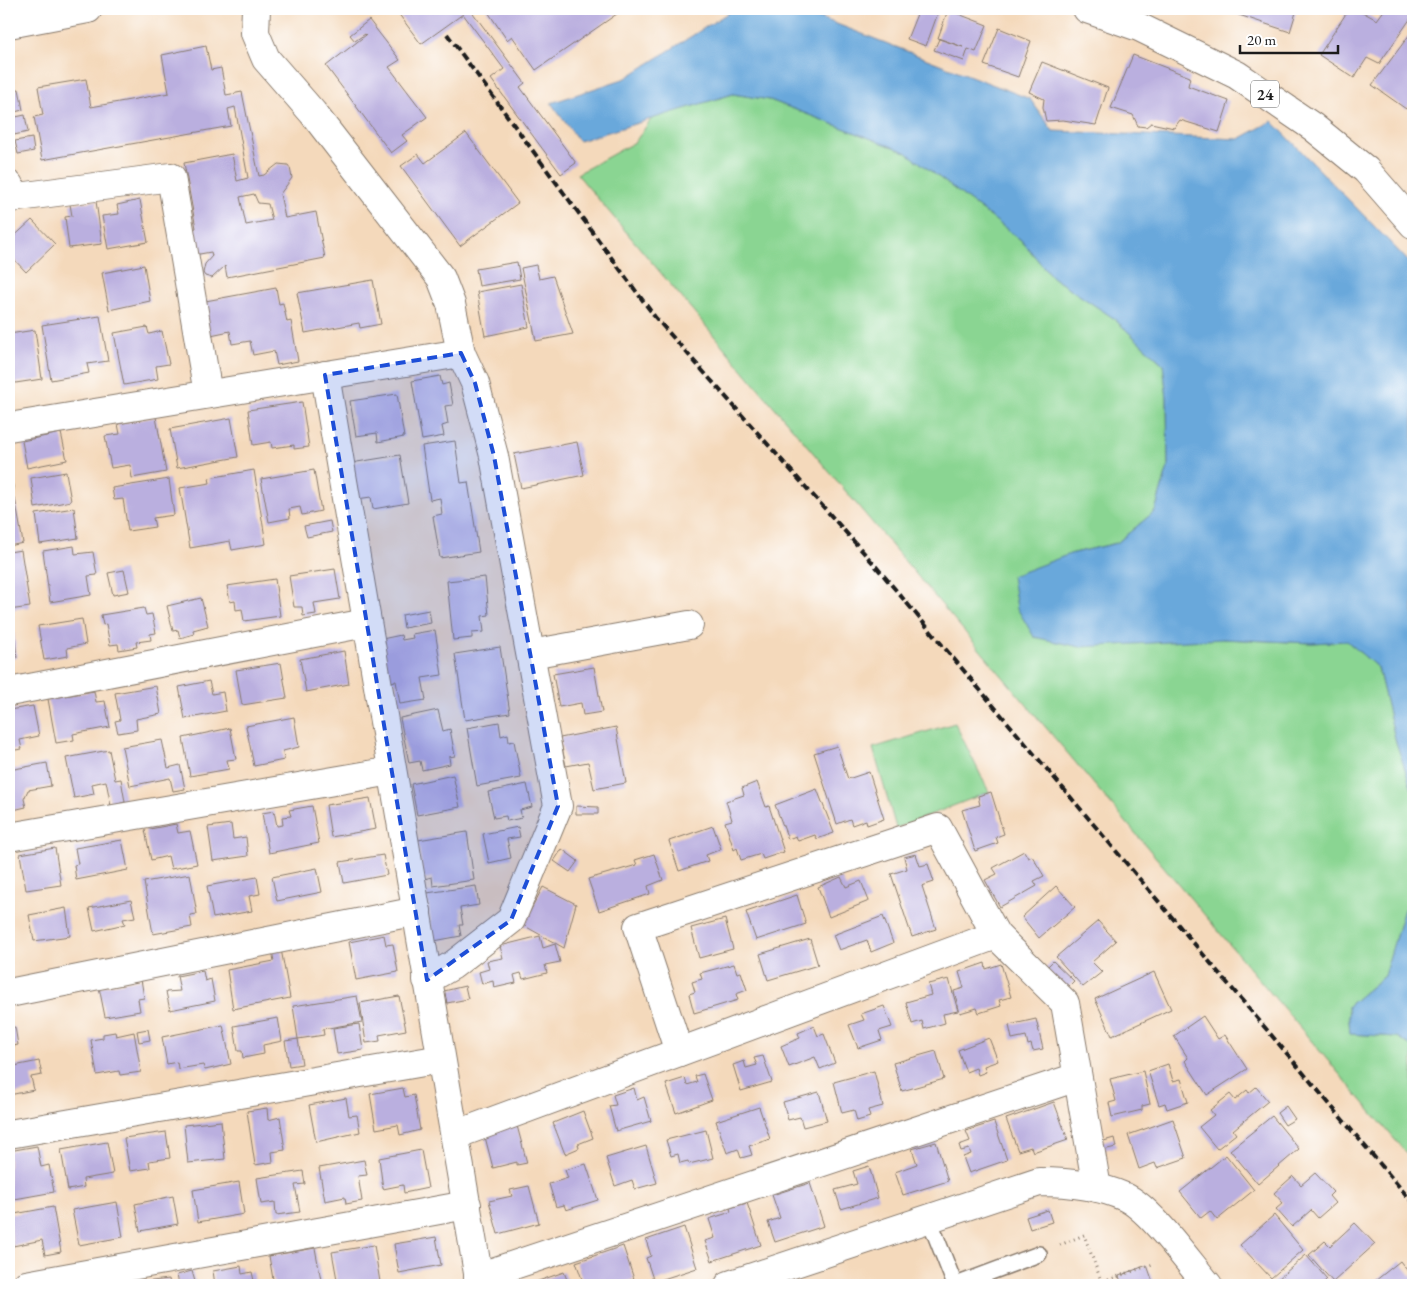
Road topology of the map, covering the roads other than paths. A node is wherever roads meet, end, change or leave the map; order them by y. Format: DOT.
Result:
graph roads {
  1 [pos="88,9"];
  2 [pos="256,9"];
  3 [pos="1087,9"];
  4 [pos="9,24"];
  5 [pos="9,193"];
  6 [pos="1413,224"];
  7 [pos="461,353"];
  8 [pos="325,375"];
  9 [pos="208,394"];
  10 [pos="9,427"];
  11 [pos="366,623"];
  12 [pos="689,625"];
  13 [pos="531,654"];
  14 [pos="9,692"];
  15 [pos="392,771"];
  16 [pos="9,837"];
  17 [pos="417,911"];
  18 [pos="996,935"];
  19 [pos="427,980"];
  20 [pos="9,993"];
  21 [pos="679,1052"];
  22 [pos="441,1059"];
  23 [pos="1077,1077"];
  24 [pos="9,1134"];
  25 [pos="455,1134"];
  26 [pos="1097,1188"];
  27 [pos="467,1205"];
  28 [pos="929,1219"];
  29 [pos="1039,1254"];
  30 [pos="479,1281"];
  31 [pos="738,1284"];
  32 [pos="26,1285"];
  33 [pos="956,1285"];
  34 [pos="1208,1285"];
  1 -- 4 [label="street"];
  2 -- 7 [label="street"];
  3 -- 6 [label="street, 24"];
  5 -- 9 [label="street"];
  7 -- 8 [label="street"];
  7 -- 13 [label="street"];
  8 -- 9 [label="street"];
  8 -- 11 [label="street"];
  9 -- 10 [label="street"];
  11 -- 14 [label="street"];
  11 -- 15 [label="street"];
  12 -- 13 [label="street"];
  13 -- 19 [label="street"];
  15 -- 16 [label="street"];
  15 -- 17 [label="street"];
  17 -- 19 [label="street"];
  17 -- 20 [label="street"];
  18 -- 21 [label="street"];
  18 -- 21 [label="street"];
  18 -- 23 [label="street"];
  19 -- 22 [label="street"];
  21 -- 25 [label="street"];
  22 -- 24 [label="street"];
  22 -- 25 [label="street"];
  23 -- 26 [label="street"];
  23 -- 30 [label="street"];
  25 -- 27 [label="street"];
  26 -- 28 [label="street"];
  26 -- 34 [label="street"];
  27 -- 30 [label="street"];
  27 -- 32 [label="street"];
  28 -- 31 [label="street"];
  28 -- 33 [label="lane"];
  29 -- 33 [label="lane"];
}
